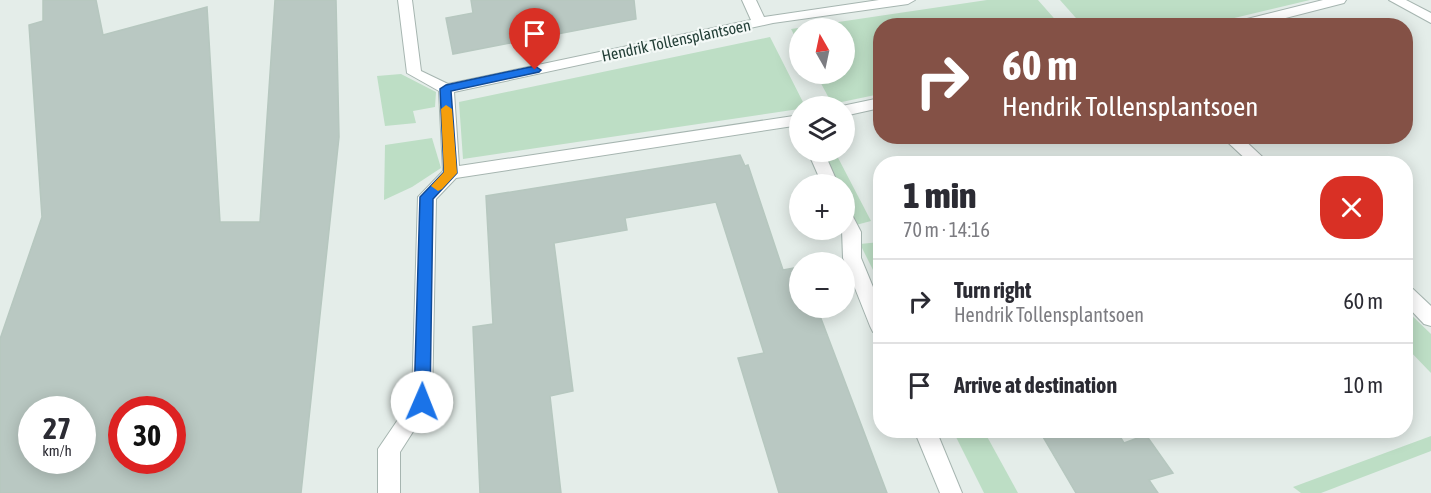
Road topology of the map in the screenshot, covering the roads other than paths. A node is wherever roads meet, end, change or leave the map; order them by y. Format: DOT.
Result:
graph roads {
  1 [pos="405,0"];
  2 [pos="748,0"];
  3 [pos="909,0"];
  4 [pos="1339,0"];
  5 [pos="1396,0"];
  6 [pos="1268,18"];
  7 [pos="1431,19"];
  8 [pos="759,22"];
  9 [pos="446,89"];
  10 [pos="873,105"];
  11 [pos="855,109"];
  12 [pos="789,122"];
  13 [pos="1238,144"];
  14 [pos="1253,156"];
  15 [pos="451,173"];
  16 [pos="852,240"];
  17 [pos="1413,301"];
  18 [pos="873,309"];
  19 [pos="1431,318"];
  20 [pos="928,438"];
  21 [pos="389,493"];
  22 [pos="951,493"];
  1 -- 9 [label="street"];
  2 -- 8 [label="street"];
  3 -- 8 [label="street, Hendrik Tollensplantsoen"];
  4 -- 6 [label="street"];
  5 -- 7 [label="street"];
  8 -- 9 [label="street, Hendrik Tollensplantsoen"];
  9 -- 15 [label="street"];
  10 -- 11 [label="street"];
  12 -- 15 [label="street"];
  13 -- 14 [label="street"];
  15 -- 21 [label="street"];
  16 -- 18 [label="street"];
  17 -- 19 [label="street"];
  20 -- 22 [label="street"];
}
